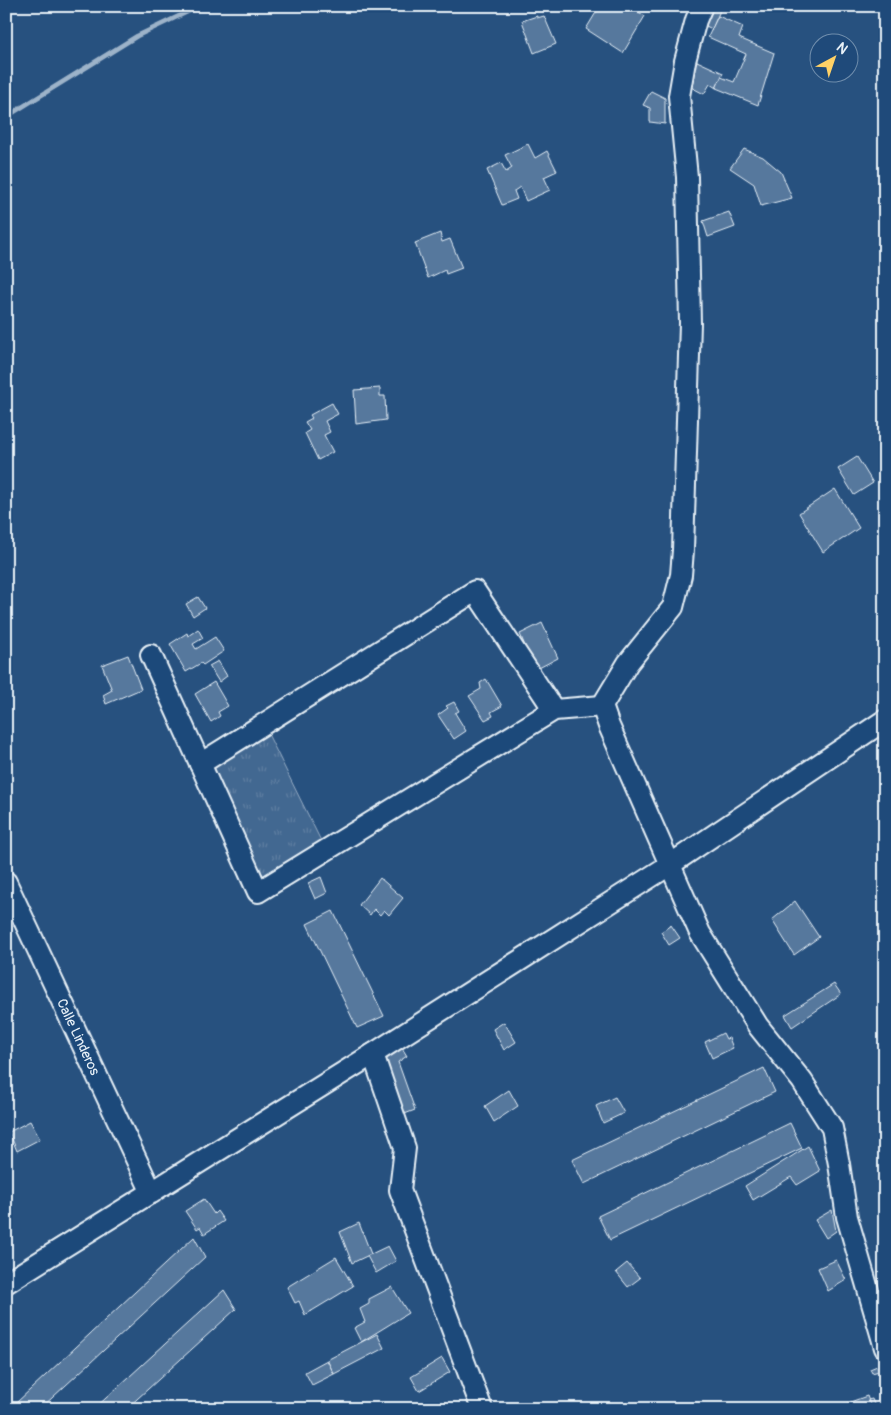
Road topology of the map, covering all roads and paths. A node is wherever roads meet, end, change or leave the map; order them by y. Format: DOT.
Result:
graph roads {
  1 [pos="702,6"];
  2 [pos="151,655"];
  3 [pos="602,706"];
  4 [pos="554,710"];
  5 [pos="885,720"];
  6 [pos="200,764"];
  7 [pos="671,864"];
  8 [pos="6,882"];
  9 [pos="374,1054"];
  10 [pos="152,1193"];
  11 [pos="6,1283"];
  12 [pos="885,1348"];
  13 [pos="482,1409"];
  1 -- 3 [label="street"];
  2 -- 6 [label="street"];
  3 -- 4 [label="street"];
  3 -- 7 [label="street"];
  4 -- 6 [label="street"];
  4 -- 6 [label="street"];
  5 -- 7 [label="street"];
  7 -- 9 [label="street"];
  7 -- 12 [label="street"];
  8 -- 10 [label="street, Calle Linderos"];
  9 -- 10 [label="street"];
  9 -- 13 [label="street"];
  10 -- 11 [label="street"];
}
